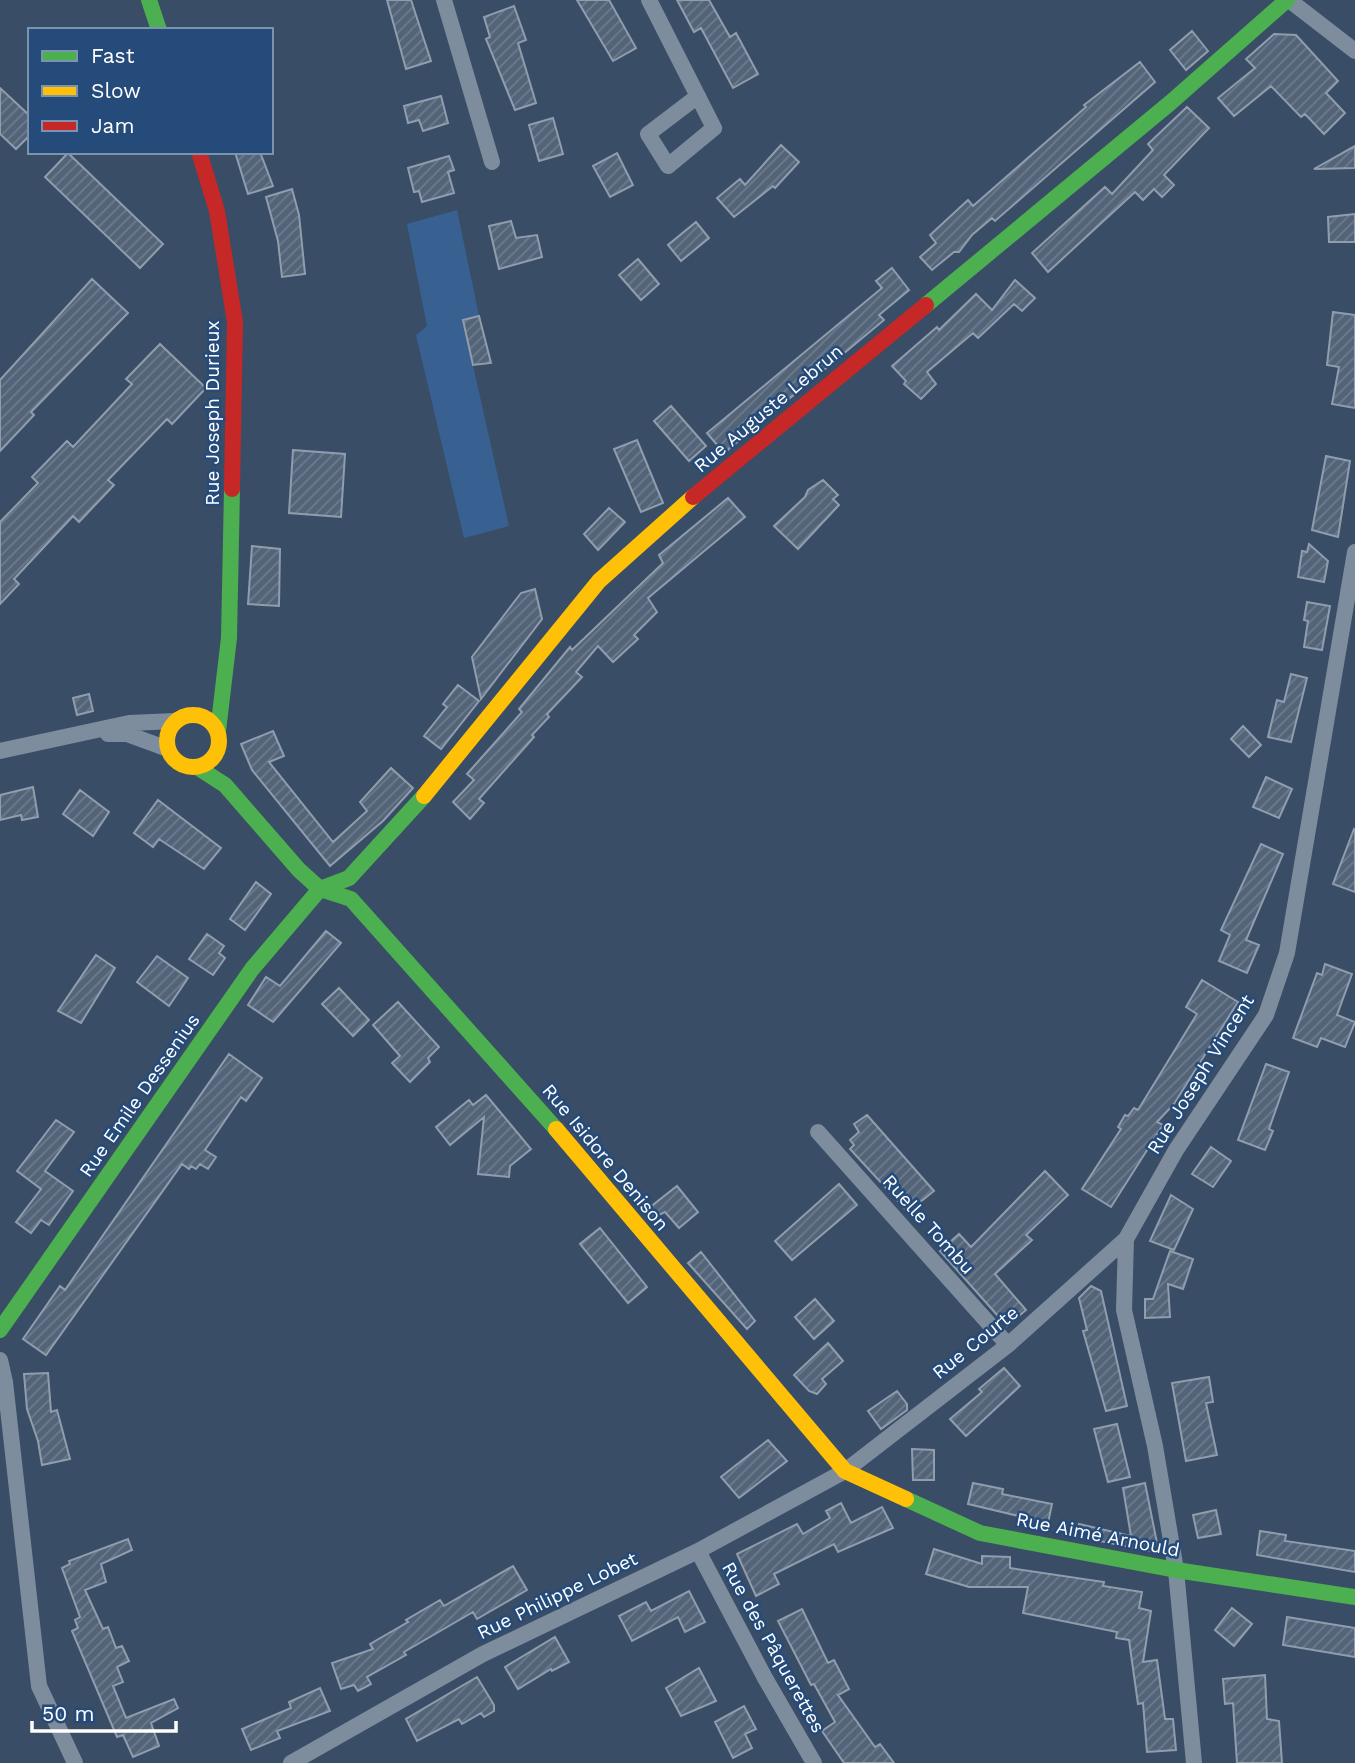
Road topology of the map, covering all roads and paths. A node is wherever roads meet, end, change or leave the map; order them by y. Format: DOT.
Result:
graph roads {
  1 [pos="149,0"];
  2 [pos="444,0"];
  3 [pos="649,0"];
  4 [pos="1288,0"];
  5 [pos="158,28"];
  6 [pos="1355,51"];
  7 [pos="698,96"];
  8 [pos="200,154"];
  9 [pos="492,162"];
  10 [pos="1355,552"];
  11 [pos="226,678"];
  12 [pos="197,715"];
  13 [pos="176,721"];
  14 [pos="218,731"];
  15 [pos="88,734"];
  16 [pos="169,749"];
  17 [pos="0,751"];
  18 [pos="216,755"];
  19 [pos="197,767"];
  20 [pos="225,785"];
  21 [pos="320,889"];
  22 [pos="818,1132"];
  23 [pos="1126,1239"];
  24 [pos="0,1330"];
  25 [pos="1008,1345"];
  26 [pos="0,1360"];
  27 [pos="845,1471"];
  28 [pos="698,1551"];
  29 [pos="1176,1570"];
  30 [pos="1355,1597"];
  31 [pos="75,1763"];
  32 [pos="291,1763"];
  33 [pos="814,1763"];
  34 [pos="1194,1763"];
  1 -- 5 [label="street"];
  2 -- 9 [label="street"];
  3 -- 7 [label="street"];
  4 -- 6 [label="street"];
  4 -- 21 [label="street, Rue Auguste Lebrun"];
  8 -- 11 [label="street, Rue Joseph Durieux"];
  10 -- 23 [label="street, Rue Joseph Vincent"];
  11 -- 12 [label="street"];
  11 -- 14 [label="street, Rue Joseph Durieux"];
  12 -- 13 [label="street"];
  12 -- 14 [label="street"];
  13 -- 15 [label="street"];
  13 -- 16 [label="street"];
  14 -- 18 [label="street"];
  15 -- 16 [label="street"];
  15 -- 17 [label="street"];
  16 -- 19 [label="street"];
  18 -- 19 [label="street"];
  18 -- 20 [label="street"];
  19 -- 20 [label="street"];
  20 -- 21 [label="street"];
  21 -- 24 [label="street, Rue Emile Dessenius"];
  21 -- 27 [label="street, Rue Isidore Denison"];
  22 -- 25 [label="street, Ruelle Tombu"];
  23 -- 25 [label="street, Rue Courte"];
  23 -- 29 [label="street, Rue Joseph Vincent"];
  25 -- 27 [label="street, Rue Courte"];
  26 -- 31 [label="street"];
  27 -- 28 [label="street, Rue Philippe Lobet"];
  27 -- 29 [label="street, Rue Aimé Arnould"];
  28 -- 32 [label="street, Rue Philippe Lobet"];
  28 -- 33 [label="street, Rue des Pâquerettes"];
  29 -- 30 [label="street, Rue Aimé Arnould"];
  29 -- 34 [label="street, Rue Joseph Vincent"];
}
